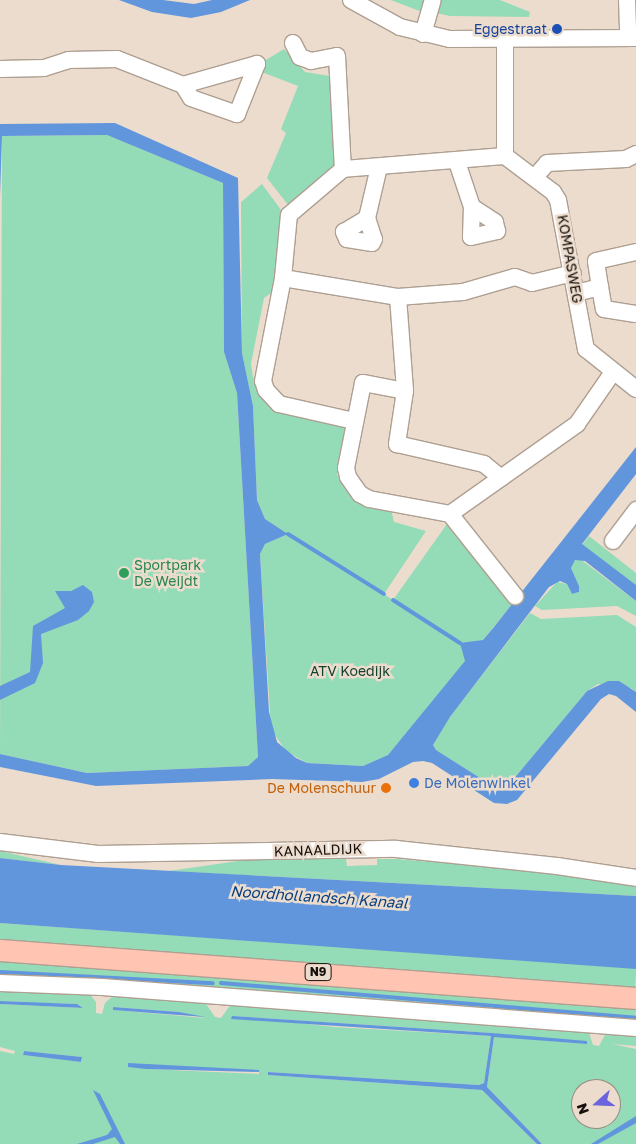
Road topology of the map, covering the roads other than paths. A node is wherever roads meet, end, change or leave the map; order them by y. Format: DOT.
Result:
graph roads {
  1 [pos="351,0"];
  2 [pos="433,0"];
  3 [pos="627,0"];
  4 [pos="423,34"];
  5 [pos="632,38"];
  6 [pos="505,40"];
  7 [pos="293,43"];
  8 [pos="0,68"];
  9 [pos="183,85"];
  10 [pos="636,154"];
  11 [pos="505,156"];
  12 [pos="457,162"];
  13 [pos="380,166"];
  14 [pos="343,170"];
  15 [pos="535,177"];
  16 [pos="472,207"];
  17 [pos="367,218"];
  18 [pos="636,252"];
  19 [pos="573,273"];
  20 [pos="283,278"];
  21 [pos="600,287"];
  22 [pos="576,292"];
  23 [pos="398,297"];
  24 [pos="636,314"];
  25 [pos="613,372"];
  26 [pos="636,389"];
  27 [pos="405,392"];
  28 [pos="354,421"];
  29 [pos="501,478"];
  30 [pos="636,510"];
  31 [pos="450,514"];
  32 [pos="613,541"];
  33 [pos="515,596"];
  34 [pos="0,842"];
  35 [pos="636,878"];
  36 [pos="0,950"];
  37 [pos="0,983"];
  38 [pos="636,998"];
  39 [pos="636,1028"];
  1 -- 4 [label="street"];
  2 -- 4 [label="street"];
  3 -- 5 [label="street"];
  4 -- 6 [label="street"];
  5 -- 6 [label="street"];
  6 -- 11 [label="street"];
  7 -- 14 [label="street"];
  8 -- 9 [label="street"];
  10 -- 15 [label="street"];
  11 -- 12 [label="street"];
  11 -- 15 [label="street, KOMPASWEG"];
  12 -- 13 [label="street"];
  12 -- 16 [label="street"];
  13 -- 14 [label="street"];
  13 -- 17 [label="street"];
  14 -- 20 [label="street"];
  15 -- 19 [label="street, KOMPASWEG"];
  18 -- 21 [label="street"];
  19 -- 22 [label="street, KOMPASWEG"];
  19 -- 23 [label="street"];
  20 -- 23 [label="street"];
  20 -- 28 [label="street"];
  21 -- 22 [label="street"];
  21 -- 24 [label="street"];
  22 -- 25 [label="street, KOMPASWEG"];
  23 -- 27 [label="street"];
  25 -- 26 [label="street, KOMPASWEG"];
  25 -- 29 [label="street"];
  27 -- 28 [label="street"];
  27 -- 29 [label="street"];
  28 -- 31 [label="street"];
  29 -- 31 [label="street"];
  30 -- 32 [label="street"];
  31 -- 33 [label="street"];
  34 -- 35 [label="street, KANAALDIJK"];
  36 -- 38 [label="main road, N9"];
  37 -- 39 [label="street"];
}
